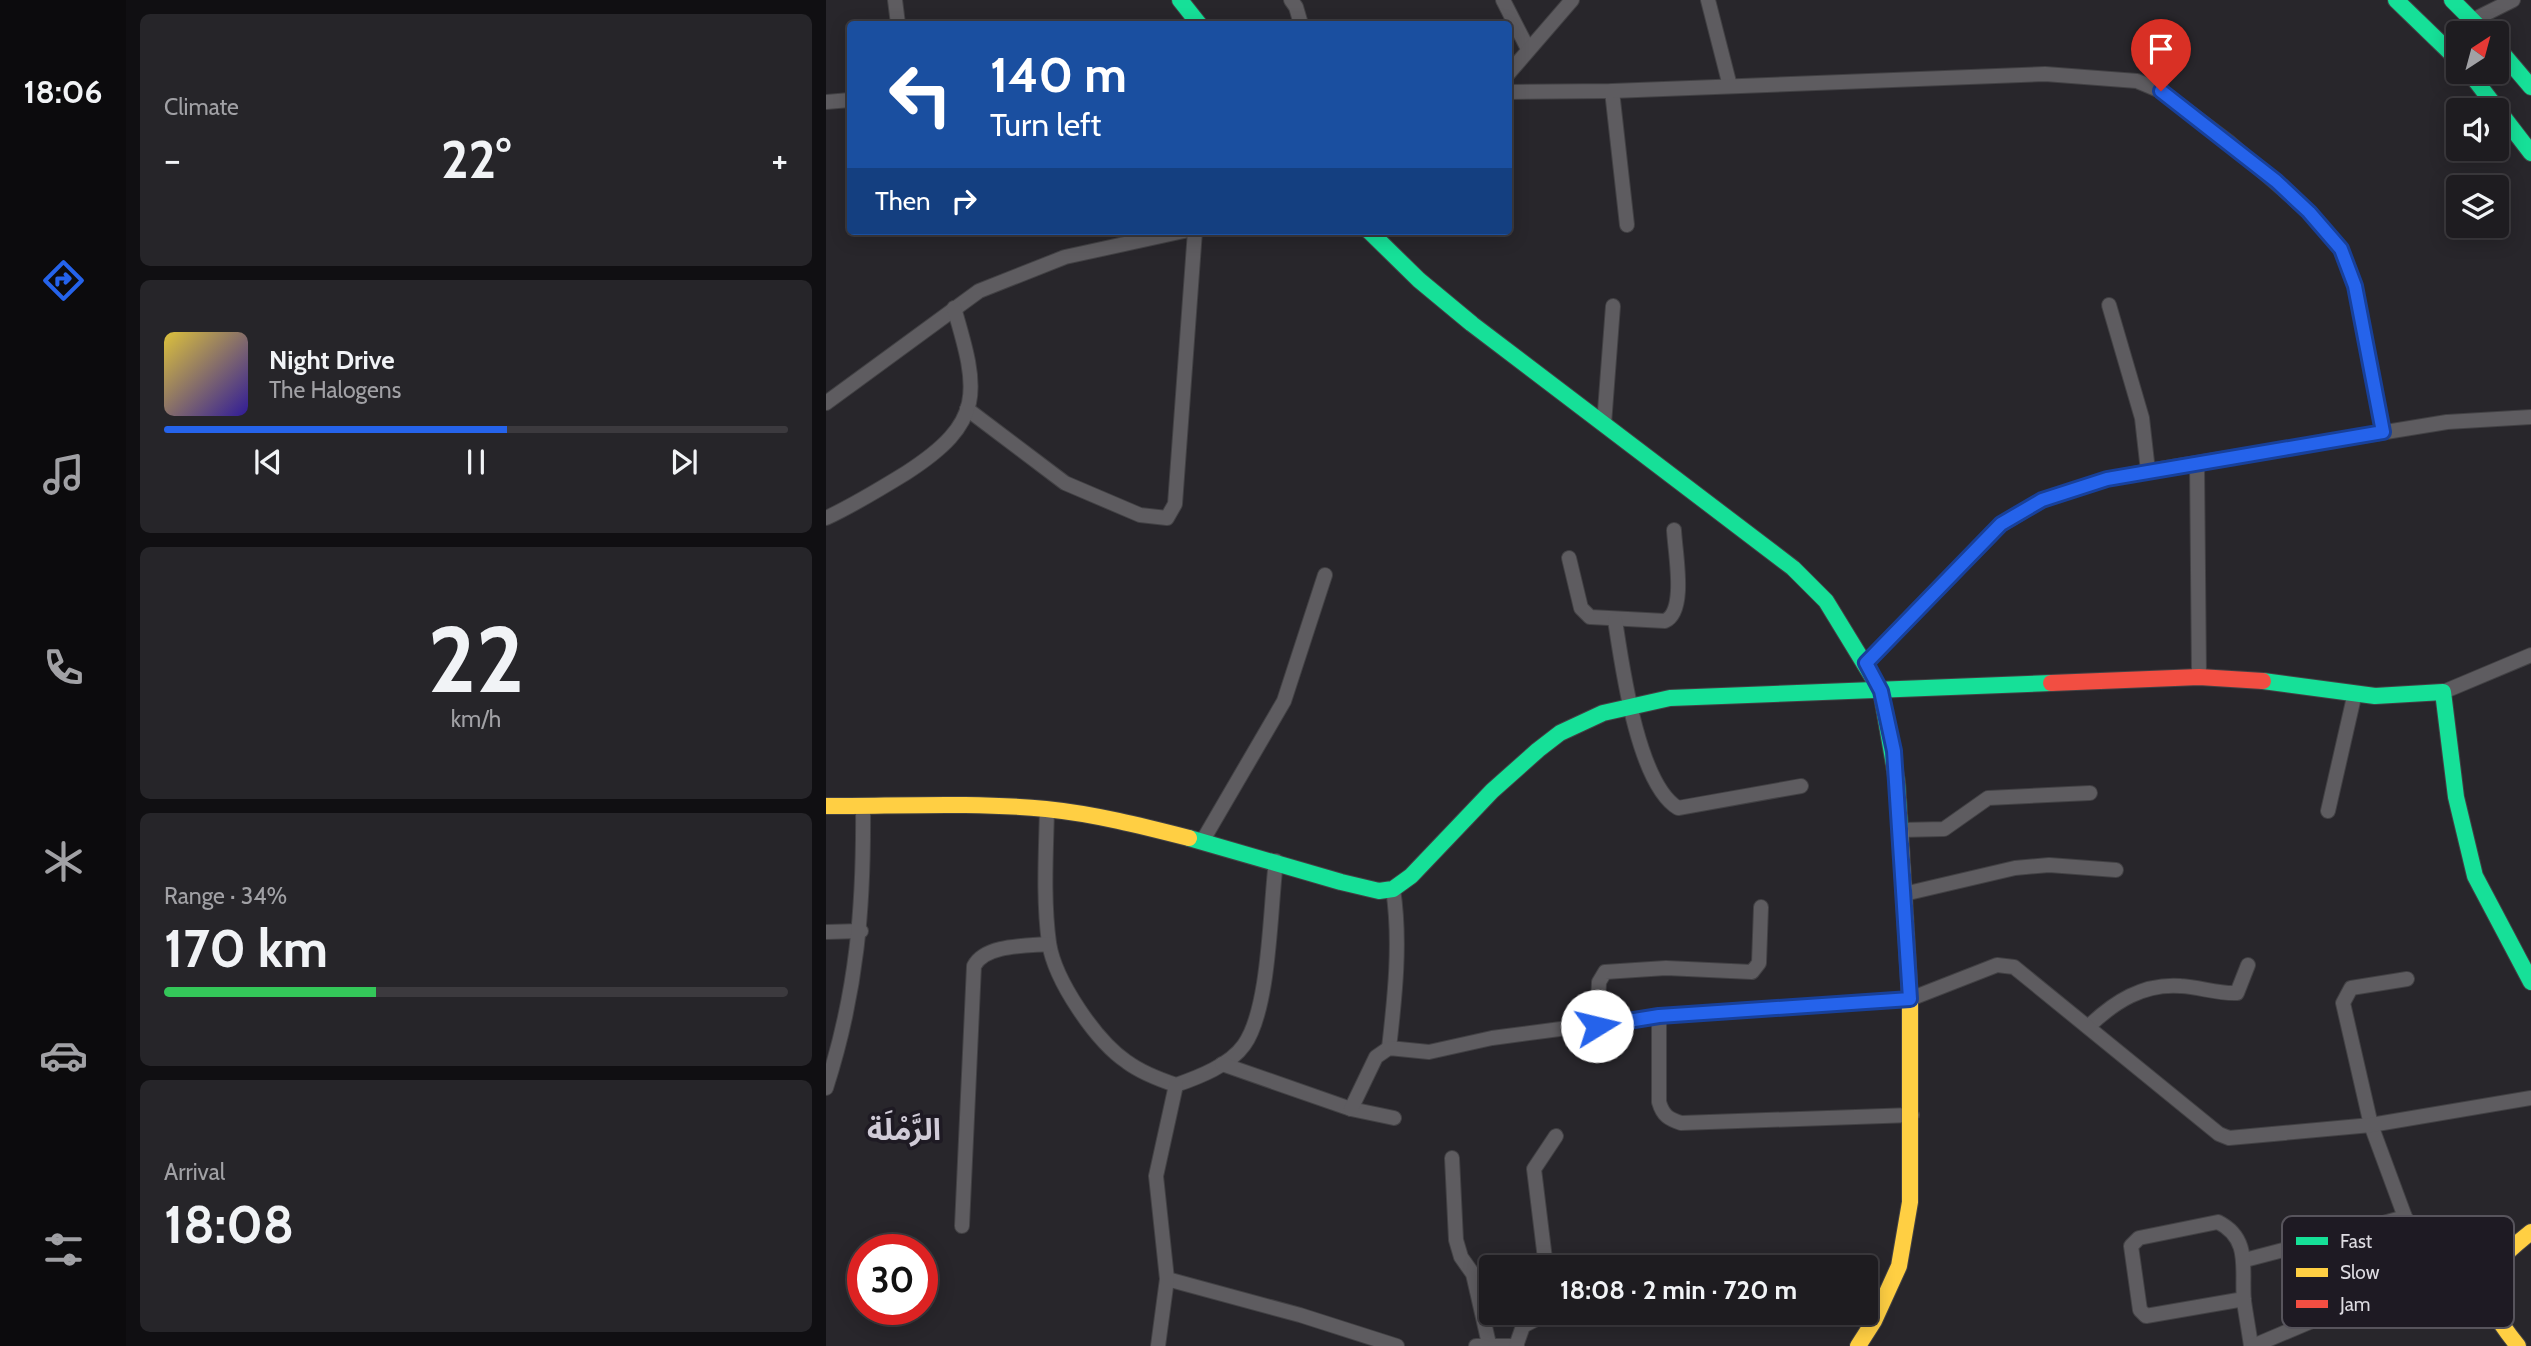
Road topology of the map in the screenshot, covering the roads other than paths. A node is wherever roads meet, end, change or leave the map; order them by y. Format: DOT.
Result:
graph roads {
  1 [pos="895,0"];
  2 [pos="1180,0"];
  3 [pos="1503,0"];
  4 [pos="1572,0"];
  5 [pos="1708,0"];
  6 [pos="2396,0"];
  7 [pos="2452,0"];
  8 [pos="2513,0"];
  9 [pos="1296,2"];
  10 [pos="2473,20"];
  11 [pos="898,21"];
  12 [pos="1197,21"];
  13 [pos="1300,21"];
  14 [pos="2446,48"];
  15 [pos="1528,49"];
  16 [pos="2510,62"];
  17 [pos="1512,69"];
  18 [pos="2478,84"];
  19 [pos="1730,86"];
  20 [pos="2531,87"];
  21 [pos="1612,91"];
  22 [pos="1512,92"];
  23 [pos="847,100"];
  24 [pos="826,102"];
  25 [pos="2531,153"];
  26 [pos="1628,225"];
  27 [pos="1143,235"];
  28 [pos="1195,235"];
  29 [pos="1373,235"];
  30 [pos="1112,238"];
  31 [pos="2109,305"];
  32 [pos="1613,306"];
  33 [pos="954,309"];
  34 [pos="826,403"];
  35 [pos="967,409"];
  36 [pos="2531,417"];
  37 [pos="1604,424"];
  38 [pos="2383,432"];
  39 [pos="2197,463"];
  40 [pos="2148,471"];
  41 [pos="826,518"];
  42 [pos="1674,530"];
  43 [pos="1569,558"];
  44 [pos="1325,575"];
  45 [pos="1615,620"];
  46 [pos="2531,655"];
  47 [pos="1866,663"];
  48 [pos="2199,677"];
  49 [pos="1881,691"];
  50 [pos="2442,692"];
  51 [pos="2354,697"];
  52 [pos="1628,706"];
  53 [pos="1801,786"];
  54 [pos="2090,793"];
  55 [pos="826,806"];
  56 [pos="863,806"];
  57 [pos="1047,809"];
  58 [pos="2328,811"];
  59 [pos="1900,830"];
  60 [pos="1203,841"];
  61 [pos="1276,861"];
  62 [pos="2116,870"];
  63 [pos="1393,889"];
  64 [pos="1904,894"];
  65 [pos="1761,907"];
  66 [pos="861,931"];
  67 [pos="826,932"];
  68 [pos="1049,944"];
  69 [pos="2248,965"];
  70 [pos="2407,979"];
  71 [pos="2531,982"];
  72 [pos="1910,999"];
  73 [pos="1659,1016"];
  74 [pos="1597,1026"];
  75 [pos="2088,1027"];
  76 [pos="1389,1048"];
  77 [pos="1222,1064"];
  78 [pos="1176,1084"];
  79 [pos="826,1088"];
  80 [pos="2531,1098"];
  81 [pos="1351,1109"];
  82 [pos="1912,1115"];
  83 [pos="1395,1118"];
  84 [pos="2371,1125"];
  85 [pos="1556,1136"];
  86 [pos="1452,1158"];
  87 [pos="2405,1216"];
  88 [pos="962,1226"];
  89 [pos="2531,1232"];
  90 [pos="2514,1246"];
  91 [pos="2282,1250"];
  92 [pos="1545,1255"];
  93 [pos="2245,1260"];
  94 [pos="1167,1279"];
  95 [pos="2244,1298"];
  96 [pos="1524,1325"];
  97 [pos="2300,1328"];
  98 [pos="2504,1328"];
  99 [pos="1482,1345"];
  100 [pos="1158,1346"];
  101 [pos="1397,1346"];
  102 [pos="1517,1346"];
  103 [pos="1858,1346"];
  104 [pos="2252,1346"];
  105 [pos="2518,1346"];
  1 -- 11 [label="street"];
  2 -- 12 [label="street"];
  3 -- 15 [label="street"];
  4 -- 15 [label="street"];
  5 -- 19 [label="street"];
  6 -- 14 [label="street"];
  7 -- 10 [label="street"];
  8 -- 10 [label="street"];
  9 -- 13 [label="street"];
  15 -- 17 [label="street"];
  16 -- 20 [label="street"];
  18 -- 25 [label="street"];
  19 -- 21 [label="street"];
  19 -- 38 [label="street"];
  21 -- 22 [label="street"];
  21 -- 26 [label="street"];
  23 -- 24 [label="street"];
  27 -- 30 [label="street"];
  28 -- 35 [label="street"];
  29 -- 37 [label="street"];
  30 -- 33 [label="street"];
  31 -- 40 [label="street"];
  32 -- 37 [label="street"];
  33 -- 34 [label="street"];
  33 -- 35 [label="street"];
  35 -- 41 [label="street"];
  36 -- 38 [label="street"];
  37 -- 47 [label="street"];
  38 -- 39 [label="street"];
  39 -- 40 [label="street"];
  39 -- 48 [label="street"];
  40 -- 47 [label="street"];
  42 -- 45 [label="street"];
  43 -- 45 [label="street"];
  44 -- 60 [label="street"];
  45 -- 52 [label="street"];
  46 -- 50 [label="street"];
  47 -- 49 [label="street"];
  48 -- 49 [label="street"];
  48 -- 51 [label="street"];
  49 -- 52 [label="street"];
  49 -- 59 [label="street"];
  50 -- 51 [label="street"];
  50 -- 71 [label="street"];
  51 -- 58 [label="street"];
  52 -- 53 [label="street"];
  52 -- 63 [label="street"];
  54 -- 59 [label="street"];
  55 -- 56 [label="street"];
  56 -- 57 [label="street"];
  56 -- 66 [label="street"];
  57 -- 60 [label="street"];
  57 -- 68 [label="street"];
  59 -- 64 [label="street"];
  60 -- 61 [label="street"];
  61 -- 63 [label="street"];
  61 -- 77 [label="street"];
  62 -- 64 [label="street"];
  63 -- 76 [label="street"];
  64 -- 72 [label="street"];
  65 -- 74 [label="street"];
  66 -- 67 [label="street"];
  66 -- 79 [label="street"];
  68 -- 78 [label="street"];
  68 -- 88 [label="street"];
  69 -- 75 [label="street"];
  70 -- 84 [label="street"];
  72 -- 73 [label="street"];
  72 -- 75 [label="street"];
  72 -- 82 [label="street"];
  73 -- 74 [label="street"];
  73 -- 82 [label="street"];
  74 -- 76 [label="street"];
  75 -- 84 [label="street"];
  76 -- 81 [label="street"];
  77 -- 78 [label="street"];
  77 -- 81 [label="street"];
  78 -- 94 [label="street"];
  80 -- 84 [label="street"];
  81 -- 83 [label="street"];
  82 -- 103 [label="street"];
  84 -- 87 [label="street"];
  85 -- 92 [label="street"];
  86 -- 99 [label="street"];
  89 -- 90 [label="street"];
  91 -- 93 [label="street"];
  93 -- 95 [label="street"];
  93 -- 95 [label="street"];
  94 -- 100 [label="street"];
  94 -- 101 [label="street"];
  95 -- 104 [label="street"];
  96 -- 102 [label="street"];
  97 -- 104 [label="street"];
  98 -- 105 [label="street"];
  99 -- 102 [label="street"];
}
